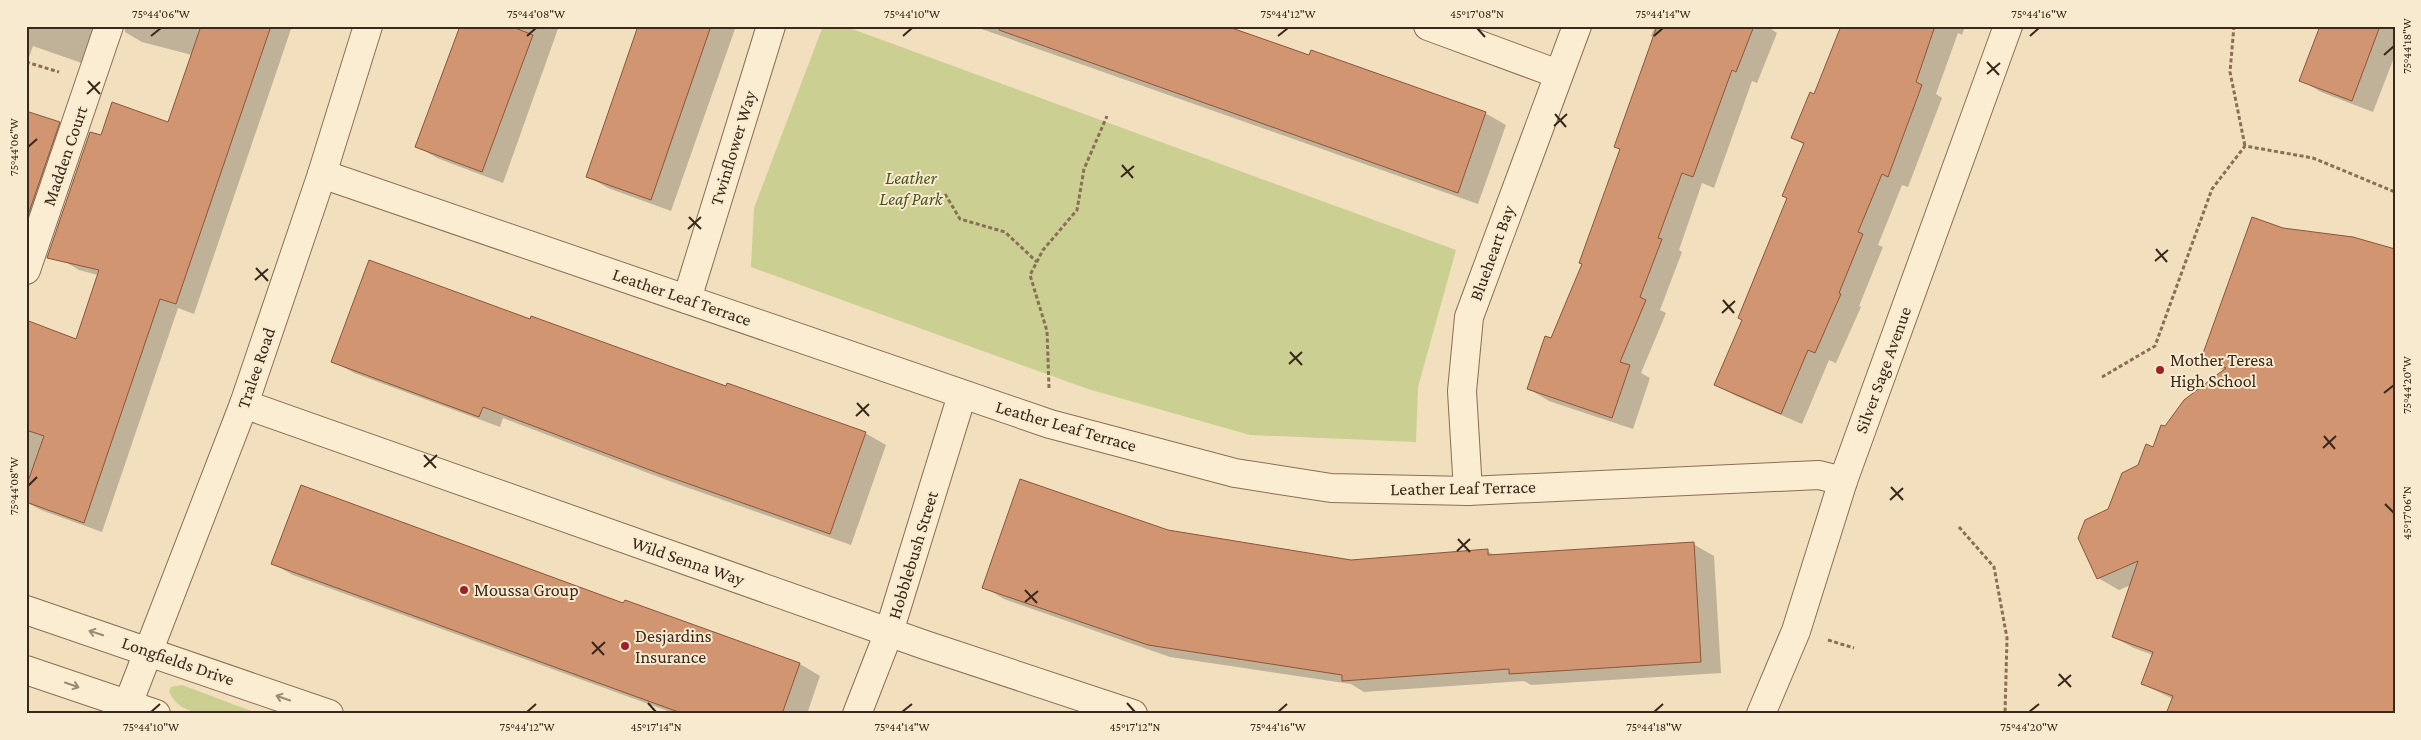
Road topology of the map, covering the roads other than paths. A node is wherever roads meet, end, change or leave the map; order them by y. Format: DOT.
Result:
graph roads {
  1 [pos="109,26"];
  2 [pos="368,26"];
  3 [pos="771,26"];
  4 [pos="1428,26"];
  5 [pos="1577,26"];
  6 [pos="2008,26"];
  7 [pos="1558,74"];
  8 [pos="322,174"];
  9 [pos="28,261"];
  10 [pos="686,298"];
  11 [pos="962,394"];
  12 [pos="244,404"];
  13 [pos="1843,481"];
  14 [pos="1468,491"];
  15 [pos="26,610"];
  16 [pos="890,632"];
  17 [pos="149,650"];
  18 [pos="26,670"];
  19 [pos="128,704"];
  20 [pos="156,714"];
  21 [pos="329,714"];
  22 [pos="857,714"];
  23 [pos="1133,714"];
  24 [pos="1760,714"];
  1 -- 9 [label="street, Madden Court"];
  2 -- 8 [label="street, Tralee Road"];
  3 -- 10 [label="street, Twinflower Way"];
  4 -- 7 [label="street"];
  5 -- 7 [label="street, Blueheart Bay"];
  6 -- 13 [label="street, Silver Sage Avenue"];
  7 -- 14 [label="street, Blueheart Bay"];
  8 -- 10 [label="street, Leather Leaf Terrace"];
  8 -- 12 [label="street, Tralee Road"];
  10 -- 11 [label="street, Leather Leaf Terrace"];
  11 -- 14 [label="street, Leather Leaf Terrace"];
  11 -- 16 [label="street, Hobblebush Street"];
  12 -- 16 [label="street, Wild Senna Way"];
  12 -- 17 [label="street, Tralee Road"];
  13 -- 14 [label="street, Leather Leaf Terrace"];
  13 -- 24 [label="street, Silver Sage Avenue"];
  17 -- 15 [label="street, Longfields Drive, one-way"];
  16 -- 22 [label="street, Hobblebush Street"];
  16 -- 23 [label="street, Wild Senna Way"];
  17 -- 19 [label="street, Tralee Road"];
  21 -- 17 [label="street, Longfields Drive, one-way"];
  18 -- 19 [label="street, one-way"];
  19 -- 20 [label="street"];
}
